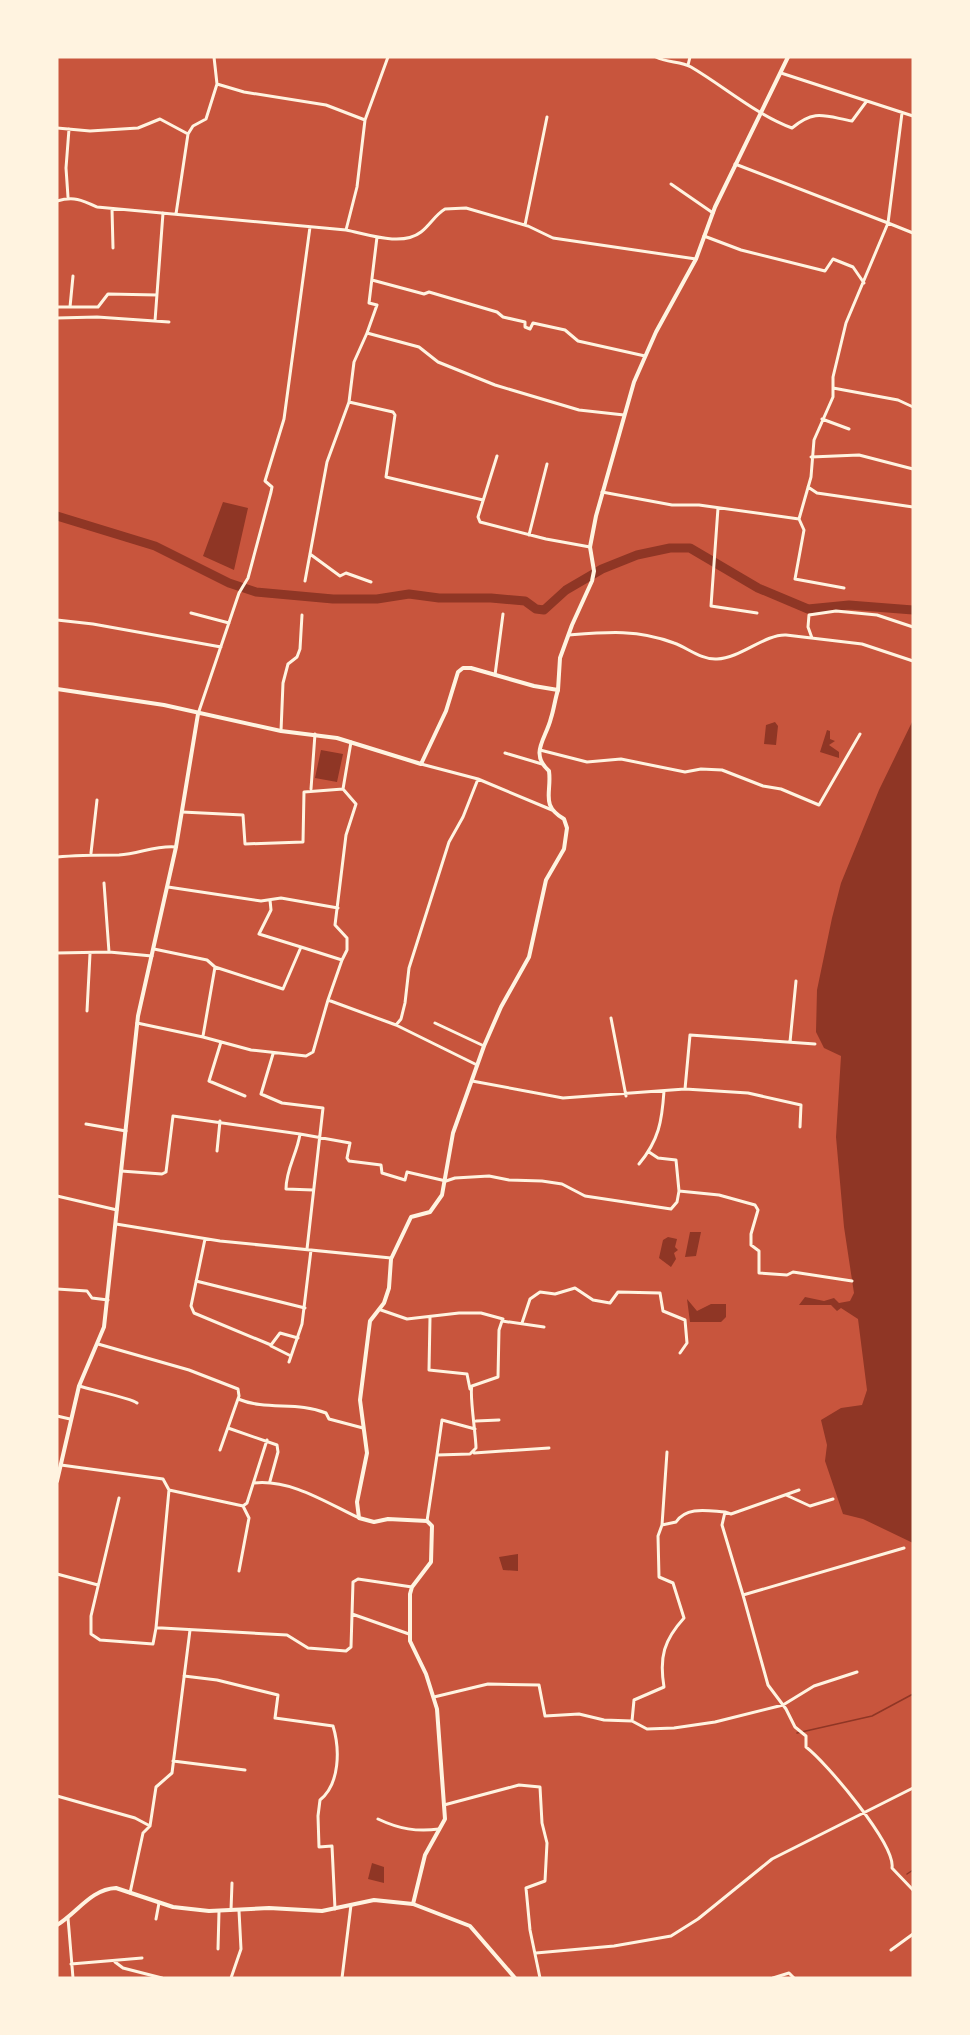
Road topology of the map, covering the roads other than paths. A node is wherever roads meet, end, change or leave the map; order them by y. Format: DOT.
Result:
graph roads {
  1 [pos="214,57"];
  2 [pos="388,57"];
  3 [pos="656,57"];
  4 [pos="690,57"];
  5 [pos="788,57"];
  6 [pos="688,65"];
  7 [pos="780,73"];
  8 [pos="216,84"];
  9 [pos="866,102"];
  10 [pos="759,113"];
  11 [pos="902,113"];
  12 [pos="913,116"];
  13 [pos="547,117"];
  14 [pos="365,120"];
  15 [pos="57,128"];
  16 [pos="69,129"];
  17 [pos="188,135"];
  18 [pos="735,164"];
  19 [pos="671,184"];
  20 [pos="68,197"];
  21 [pos="57,201"];
  22 [pos="112,209"];
  23 [pos="163,213"];
  24 [pos="713,213"];
  25 [pos="177,214"];
  26 [pos="888,223"];
  27 [pos="525,225"];
  28 [pos="310,227"];
  29 [pos="346,230"];
  30 [pos="913,233"];
  31 [pos="704,236"];
  32 [pos="377,237"];
  33 [pos="113,248"];
  34 [pos="696,259"];
  35 [pos="73,276"];
  36 [pos="372,280"];
  37 [pos="864,284"];
  38 [pos="157,295"];
  39 [pos="57,307"];
  40 [pos="70,307"];
  41 [pos="57,318"];
  42 [pos="155,321"];
  43 [pos="169,322"];
  44 [pos="367,333"];
  45 [pos="645,356"];
  46 [pos="833,388"];
  47 [pos="349,402"];
  48 [pos="913,407"];
  49 [pos="624,415"];
  50 [pos="822,419"];
  51 [pos="849,429"];
  52 [pos="497,456"];
  53 [pos="811,457"];
  54 [pos="547,464"];
  55 [pos="913,469"];
  56 [pos="808,487"];
  57 [pos="602,492"];
  58 [pos="483,500"];
  59 [pos="913,507"];
  60 [pos="718,508"];
  61 [pos="799,519"];
  62 [pos="529,535"];
  63 [pos="590,547"];
  64 [pos="310,554"];
  65 [pos="305,580"];
  66 [pos="371,582"];
  67 [pos="844,588"];
  68 [pos="191,613"];
  69 [pos="757,613"];
  70 [pos="503,614"];
  71 [pos="302,615"];
  72 [pos="57,620"];
  73 [pos="229,623"];
  74 [pos="913,627"];
  75 [pos="568,635"];
  76 [pos="813,638"];
  77 [pos="221,646"];
  78 [pos="913,661"];
  79 [pos="495,675"];
  80 [pos="57,689"];
  81 [pos="558,690"];
  82 [pos="198,714"];
  83 [pos="281,731"];
  84 [pos="315,734"];
  85 [pos="860,734"];
  86 [pos="351,742"];
  87 [pos="538,750"];
  88 [pos="505,753"];
  89 [pos="539,756"];
  90 [pos="532,760"];
  91 [pos="421,764"];
  92 [pos="542,764"];
  93 [pos="478,779"];
  94 [pos="311,789"];
  95 [pos="343,789"];
  96 [pos="97,800"];
  97 [pos="552,810"];
  98 [pos="182,812"];
  99 [pos="176,847"];
  100 [pos="91,853"];
  101 [pos="57,857"];
  102 [pos="104,883"];
  103 [pos="168,887"];
  104 [pos="270,900"];
  105 [pos="338,908"];
  106 [pos="301,947"];
  107 [pos="154,949"];
  108 [pos="109,952"];
  109 [pos="57,953"];
  110 [pos="90,954"];
  111 [pos="152,956"];
  112 [pos="342,960"];
  113 [pos="215,967"];
  114 [pos="796,981"];
  115 [pos="328,1000"];
  116 [pos="87,1011"];
  117 [pos="610,1018"];
  118 [pos="137,1023"];
  119 [pos="435,1023"];
  120 [pos="396,1025"];
  121 [pos="203,1036"];
  122 [pos="221,1042"];
  123 [pos="790,1042"];
  124 [pos="815,1044"];
  125 [pos="484,1046"];
  126 [pos="273,1054"];
  127 [pos="478,1065"];
  128 [pos="472,1081"];
  129 [pos="685,1089"];
  130 [pos="664,1091"];
  131 [pos="245,1096"];
  132 [pos="626,1096"];
  133 [pos="220,1121"];
  134 [pos="86,1124"];
  135 [pos="800,1127"];
  136 [pos="126,1131"];
  137 [pos="300,1134"];
  138 [pos="321,1139"];
  139 [pos="217,1151"];
  140 [pos="649,1152"];
  141 [pos="639,1164"];
  142 [pos="122,1171"];
  143 [pos="446,1181"];
  144 [pos="312,1190"];
  145 [pos="679,1191"];
  146 [pos="57,1196"];
  147 [pos="117,1210"];
  148 [pos="116,1224"];
  149 [pos="205,1239"];
  150 [pos="307,1249"];
  151 [pos="312,1249"];
  152 [pos="391,1258"];
  153 [pos="196,1281"];
  154 [pos="852,1281"];
  155 [pos="57,1289"];
  156 [pos="108,1300"];
  157 [pos="305,1308"];
  158 [pos="381,1310"];
  159 [pos="430,1318"];
  160 [pos="507,1320"];
  161 [pos="522,1323"];
  162 [pos="544,1327"];
  163 [pos="298,1338"];
  164 [pos="98,1344"];
  165 [pos="271,1345"];
  166 [pos="680,1353"];
  167 [pos="291,1356"];
  168 [pos="289,1362"];
  169 [pos="79,1386"];
  170 [pos="470,1391"];
  171 [pos="238,1399"];
  172 [pos="137,1403"];
  173 [pos="57,1416"];
  174 [pos="70,1419"];
  175 [pos="499,1420"];
  176 [pos="476,1421"];
  177 [pos="228,1428"];
  178 [pos="365,1429"];
  179 [pos="475,1429"];
  180 [pos="267,1440"];
  181 [pos="549,1448"];
  182 [pos="220,1450"];
  183 [pos="474,1452"];
  184 [pos="667,1452"];
  185 [pos="437,1455"];
  186 [pos="60,1463"];
  187 [pos="57,1481"];
  188 [pos="270,1481"];
  189 [pos="254,1483"];
  190 [pos="169,1490"];
  191 [pos="799,1490"];
  192 [pos="786,1495"];
  193 [pos="119,1498"];
  194 [pos="832,1499"];
  195 [pos="243,1506"];
  196 [pos="725,1512"];
  197 [pos="359,1518"];
  198 [pos="427,1521"];
  199 [pos="662,1525"];
  200 [pos="904,1548"];
  201 [pos="239,1571"];
  202 [pos="57,1574"];
  203 [pos="98,1585"];
  204 [pos="412,1587"];
  205 [pos="743,1595"];
  206 [pos="352,1614"];
  207 [pos="156,1628"];
  208 [pos="190,1630"];
  209 [pos="409,1634"];
  210 [pos="857,1672"];
  211 [pos="184,1676"];
  212 [pos="434,1696"];
  213 [pos="783,1705"];
  214 [pos="632,1721"];
  215 [pos="173,1761"];
  216 [pos="245,1770"];
  217 [pos="913,1788"];
  218 [pos="57,1796"];
  219 [pos="444,1805"];
  220 [pos="862,1813"];
  221 [pos="378,1819"];
  222 [pos="150,1826"];
  223 [pos="440,1829"];
  224 [pos="232,1883"];
  225 [pos="913,1890"];
  226 [pos="130,1893"];
  227 [pos="159,1903"];
  228 [pos="351,1903"];
  229 [pos="413,1904"];
  230 [pos="335,1909"];
  231 [pos="231,1911"];
  232 [pos="239,1911"];
  233 [pos="219,1912"];
  234 [pos="68,1918"];
  235 [pos="156,1919"];
  236 [pos="57,1925"];
  237 [pos="913,1934"];
  238 [pos="218,1949"];
  239 [pos="891,1950"];
  240 [pos="536,1953"];
  241 [pos="142,1958"];
  242 [pos="113,1960"];
  243 [pos="71,1964"];
  244 [pos="73,1978"];
  245 [pos="162,1978"];
  246 [pos="231,1978"];
  247 [pos="342,1978"];
  248 [pos="515,1978"];
  249 [pos="540,1978"];
  250 [pos="773,1978"];
  251 [pos="794,1978"];
  1 -- 8 [label="street"];
  2 -- 14 [label="street"];
  3 -- 6 [label="street"];
  4 -- 6 [label="street"];
  5 -- 7 [label="main road"];
  6 -- 10 [label="street"];
  7 -- 9 [label="street"];
  7 -- 10 [label="main road"];
  8 -- 14 [label="street"];
  8 -- 17 [label="street"];
  9 -- 10 [label="street"];
  9 -- 11 [label="street"];
  10 -- 18 [label="main road"];
  11 -- 12 [label="street"];
  11 -- 26 [label="street"];
  13 -- 27 [label="street"];
  14 -- 29 [label="street"];
  15 -- 16 [label="street"];
  16 -- 17 [label="street"];
  16 -- 20 [label="street"];
  17 -- 25 [label="street"];
  18 -- 24 [label="main road"];
  18 -- 26 [label="street"];
  19 -- 24 [label="street"];
  20 -- 21 [label="street"];
  20 -- 22 [label="street"];
  22 -- 23 [label="street"];
  22 -- 33 [label="street"];
  23 -- 25 [label="street"];
  23 -- 38 [label="street"];
  24 -- 31 [label="main road"];
  25 -- 28 [label="street"];
  26 -- 30 [label="street"];
  26 -- 37 [label="street"];
  27 -- 32 [label="street"];
  27 -- 34 [label="street"];
  28 -- 29 [label="street"];
  28 -- 73 [label="street"];
  29 -- 32 [label="street"];
  31 -- 34 [label="main road"];
  31 -- 37 [label="street"];
  32 -- 36 [label="street"];
  34 -- 45 [label="main road"];
  35 -- 40 [label="street"];
  36 -- 44 [label="street"];
  36 -- 45 [label="street"];
  37 -- 46 [label="street"];
  38 -- 40 [label="street"];
  38 -- 42 [label="street"];
  39 -- 40 [label="street"];
  41 -- 42 [label="street"];
  42 -- 43 [label="street"];
  44 -- 47 [label="street"];
  44 -- 49 [label="street"];
  45 -- 49 [label="main road"];
  46 -- 48 [label="street"];
  46 -- 50 [label="street"];
  47 -- 58 [label="street"];
  47 -- 64 [label="street"];
  49 -- 57 [label="main road"];
  50 -- 51 [label="street"];
  50 -- 53 [label="street"];
  52 -- 58 [label="street"];
  53 -- 55 [label="street"];
  53 -- 56 [label="street"];
  54 -- 62 [label="street"];
  56 -- 59 [label="street"];
  56 -- 61 [label="street"];
  57 -- 60 [label="street"];
  57 -- 63 [label="main road"];
  58 -- 62 [label="street"];
  60 -- 61 [label="street"];
  60 -- 69 [label="street"];
  61 -- 67 [label="street"];
  62 -- 63 [label="street"];
  63 -- 75 [label="main road"];
  64 -- 65 [label="street"];
  64 -- 66 [label="street"];
  68 -- 73 [label="street"];
  70 -- 79 [label="street"];
  71 -- 83 [label="street"];
  72 -- 77 [label="street"];
  73 -- 77 [label="street"];
  74 -- 76 [label="street"];
  75 -- 76 [label="street"];
  75 -- 81 [label="main road"];
  76 -- 78 [label="street"];
  77 -- 82 [label="street"];
  79 -- 81 [label="main road"];
  79 -- 91 [label="main road"];
  80 -- 82 [label="main road"];
  81 -- 87 [label="main road"];
  82 -- 83 [label="main road"];
  82 -- 98 [label="main road"];
  83 -- 84 [label="main road"];
  84 -- 86 [label="main road"];
  84 -- 94 [label="street"];
  85 -- 87 [label="street"];
  86 -- 91 [label="main road"];
  86 -- 95 [label="street"];
  87 -- 89 [label="main road"];
  88 -- 90 [label="street"];
  89 -- 90 [label="street"];
  89 -- 92 [label="main road"];
  90 -- 92 [label="street"];
  91 -- 93 [label="street"];
  92 -- 97 [label="main road"];
  93 -- 97 [label="street"];
  93 -- 120 [label="street"];
  94 -- 95 [label="street"];
  94 -- 98 [label="street"];
  95 -- 105 [label="street"];
  96 -- 100 [label="street"];
  97 -- 125 [label="main road"];
  98 -- 99 [label="main road"];
  99 -- 100 [label="street"];
  99 -- 103 [label="main road"];
  100 -- 101 [label="street"];
  102 -- 108 [label="street"];
  103 -- 104 [label="street"];
  103 -- 107 [label="main road"];
  104 -- 105 [label="street"];
  104 -- 106 [label="street"];
  105 -- 112 [label="street"];
  106 -- 112 [label="street"];
  106 -- 113 [label="street"];
  107 -- 111 [label="main road"];
  107 -- 113 [label="street"];
  108 -- 110 [label="street"];
  108 -- 111 [label="street"];
  109 -- 110 [label="street"];
  110 -- 116 [label="street"];
  111 -- 118 [label="main road"];
  112 -- 115 [label="street"];
  113 -- 121 [label="street"];
  114 -- 123 [label="street"];
  115 -- 120 [label="street"];
  115 -- 126 [label="street"];
  117 -- 132 [label="street"];
  118 -- 121 [label="street"];
  118 -- 136 [label="main road"];
  119 -- 125 [label="street"];
  120 -- 127 [label="street"];
  121 -- 122 [label="street"];
  122 -- 126 [label="street"];
  122 -- 131 [label="street"];
  123 -- 124 [label="street"];
  123 -- 129 [label="street"];
  125 -- 127 [label="main road"];
  126 -- 138 [label="street"];
  127 -- 128 [label="main road"];
  128 -- 132 [label="street"];
  128 -- 143 [label="main road"];
  129 -- 130 [label="street"];
  129 -- 135 [label="street"];
  130 -- 132 [label="street"];
  130 -- 140 [label="street"];
  133 -- 137 [label="street"];
  133 -- 139 [label="street"];
  133 -- 142 [label="street"];
  134 -- 136 [label="street"];
  136 -- 142 [label="main road"];
  137 -- 138 [label="street"];
  137 -- 144 [label="street"];
  138 -- 143 [label="street"];
  138 -- 144 [label="street"];
  140 -- 141 [label="street"];
  140 -- 145 [label="street"];
  142 -- 147 [label="main road"];
  143 -- 145 [label="street"];
  143 -- 152 [label="main road"];
  144 -- 150 [label="street"];
  145 -- 154 [label="street"];
  146 -- 147 [label="street"];
  147 -- 148 [label="main road"];
  148 -- 149 [label="street"];
  148 -- 156 [label="main road"];
  149 -- 150 [label="street"];
  149 -- 153 [label="street"];
  150 -- 151 [label="street"];
  151 -- 152 [label="street"];
  151 -- 157 [label="street"];
  152 -- 158 [label="main road"];
  153 -- 157 [label="street"];
  153 -- 165 [label="street"];
  155 -- 156 [label="street"];
  156 -- 164 [label="main road"];
  157 -- 163 [label="street"];
  158 -- 159 [label="street"];
  158 -- 178 [label="main road"];
  159 -- 160 [label="street"];
  159 -- 170 [label="street"];
  160 -- 161 [label="street"];
  160 -- 170 [label="street"];
  161 -- 162 [label="street"];
  161 -- 166 [label="street"];
  163 -- 165 [label="street"];
  163 -- 167 [label="street"];
  164 -- 169 [label="main road"];
  164 -- 171 [label="street"];
  165 -- 167 [label="street"];
  167 -- 168 [label="street"];
  169 -- 172 [label="street"];
  169 -- 174 [label="main road"];
  170 -- 176 [label="street"];
  171 -- 177 [label="street"];
  171 -- 178 [label="street"];
  173 -- 174 [label="street"];
  174 -- 186 [label="main road"];
  175 -- 176 [label="street"];
  176 -- 179 [label="street"];
  177 -- 180 [label="street"];
  177 -- 182 [label="street"];
  178 -- 197 [label="main road"];
  179 -- 183 [label="street"];
  179 -- 185 [label="street"];
  180 -- 188 [label="street"];
  180 -- 189 [label="street"];
  181 -- 183 [label="street"];
  183 -- 185 [label="street"];
  184 -- 199 [label="street"];
  185 -- 198 [label="street"];
  186 -- 187 [label="main road"];
  186 -- 190 [label="street"];
  188 -- 189 [label="street"];
  188 -- 197 [label="street"];
  189 -- 195 [label="street"];
  190 -- 195 [label="street"];
  190 -- 207 [label="street"];
  191 -- 192 [label="street"];
  192 -- 194 [label="street"];
  192 -- 196 [label="street"];
  193 -- 203 [label="street"];
  195 -- 201 [label="street"];
  196 -- 199 [label="street"];
  196 -- 205 [label="street"];
  197 -- 198 [label="main road"];
  198 -- 204 [label="main road"];
  199 -- 214 [label="street"];
  200 -- 205 [label="street"];
  202 -- 203 [label="street"];
  203 -- 207 [label="street"];
  204 -- 206 [label="street"];
  204 -- 209 [label="main road"];
  205 -- 213 [label="street"];
  206 -- 208 [label="street"];
  206 -- 209 [label="street"];
  207 -- 208 [label="street"];
  208 -- 211 [label="street"];
  209 -- 212 [label="main road"];
  210 -- 213 [label="street"];
  211 -- 215 [label="street"];
  211 -- 230 [label="street"];
  212 -- 214 [label="street"];
  212 -- 219 [label="main road"];
  213 -- 214 [label="street"];
  213 -- 220 [label="street"];
  215 -- 216 [label="street"];
  215 -- 222 [label="street"];
  217 -- 220 [label="street"];
  218 -- 222 [label="street"];
  219 -- 223 [label="main road"];
  219 -- 240 [label="street"];
  220 -- 225 [label="street"];
  220 -- 240 [label="street"];
  221 -- 223 [label="street"];
  222 -- 226 [label="street"];
  223 -- 229 [label="main road"];
  224 -- 231 [label="street"];
  226 -- 227 [label="main road"];
  226 -- 234 [label="main road"];
  227 -- 233 [label="main road"];
  227 -- 235 [label="street"];
  228 -- 229 [label="main road"];
  228 -- 230 [label="main road"];
  228 -- 247 [label="street"];
  229 -- 248 [label="main road"];
  230 -- 232 [label="main road"];
  231 -- 232 [label="main road"];
  231 -- 233 [label="main road"];
  232 -- 246 [label="street"];
  233 -- 238 [label="street"];
  234 -- 236 [label="main road"];
  234 -- 243 [label="street"];
  237 -- 239 [label="street"];
  240 -- 249 [label="street"];
  241 -- 242 [label="street"];
  242 -- 243 [label="street"];
  242 -- 245 [label="street"];
  243 -- 244 [label="street"];
  250 -- 251 [label="street"];
}
